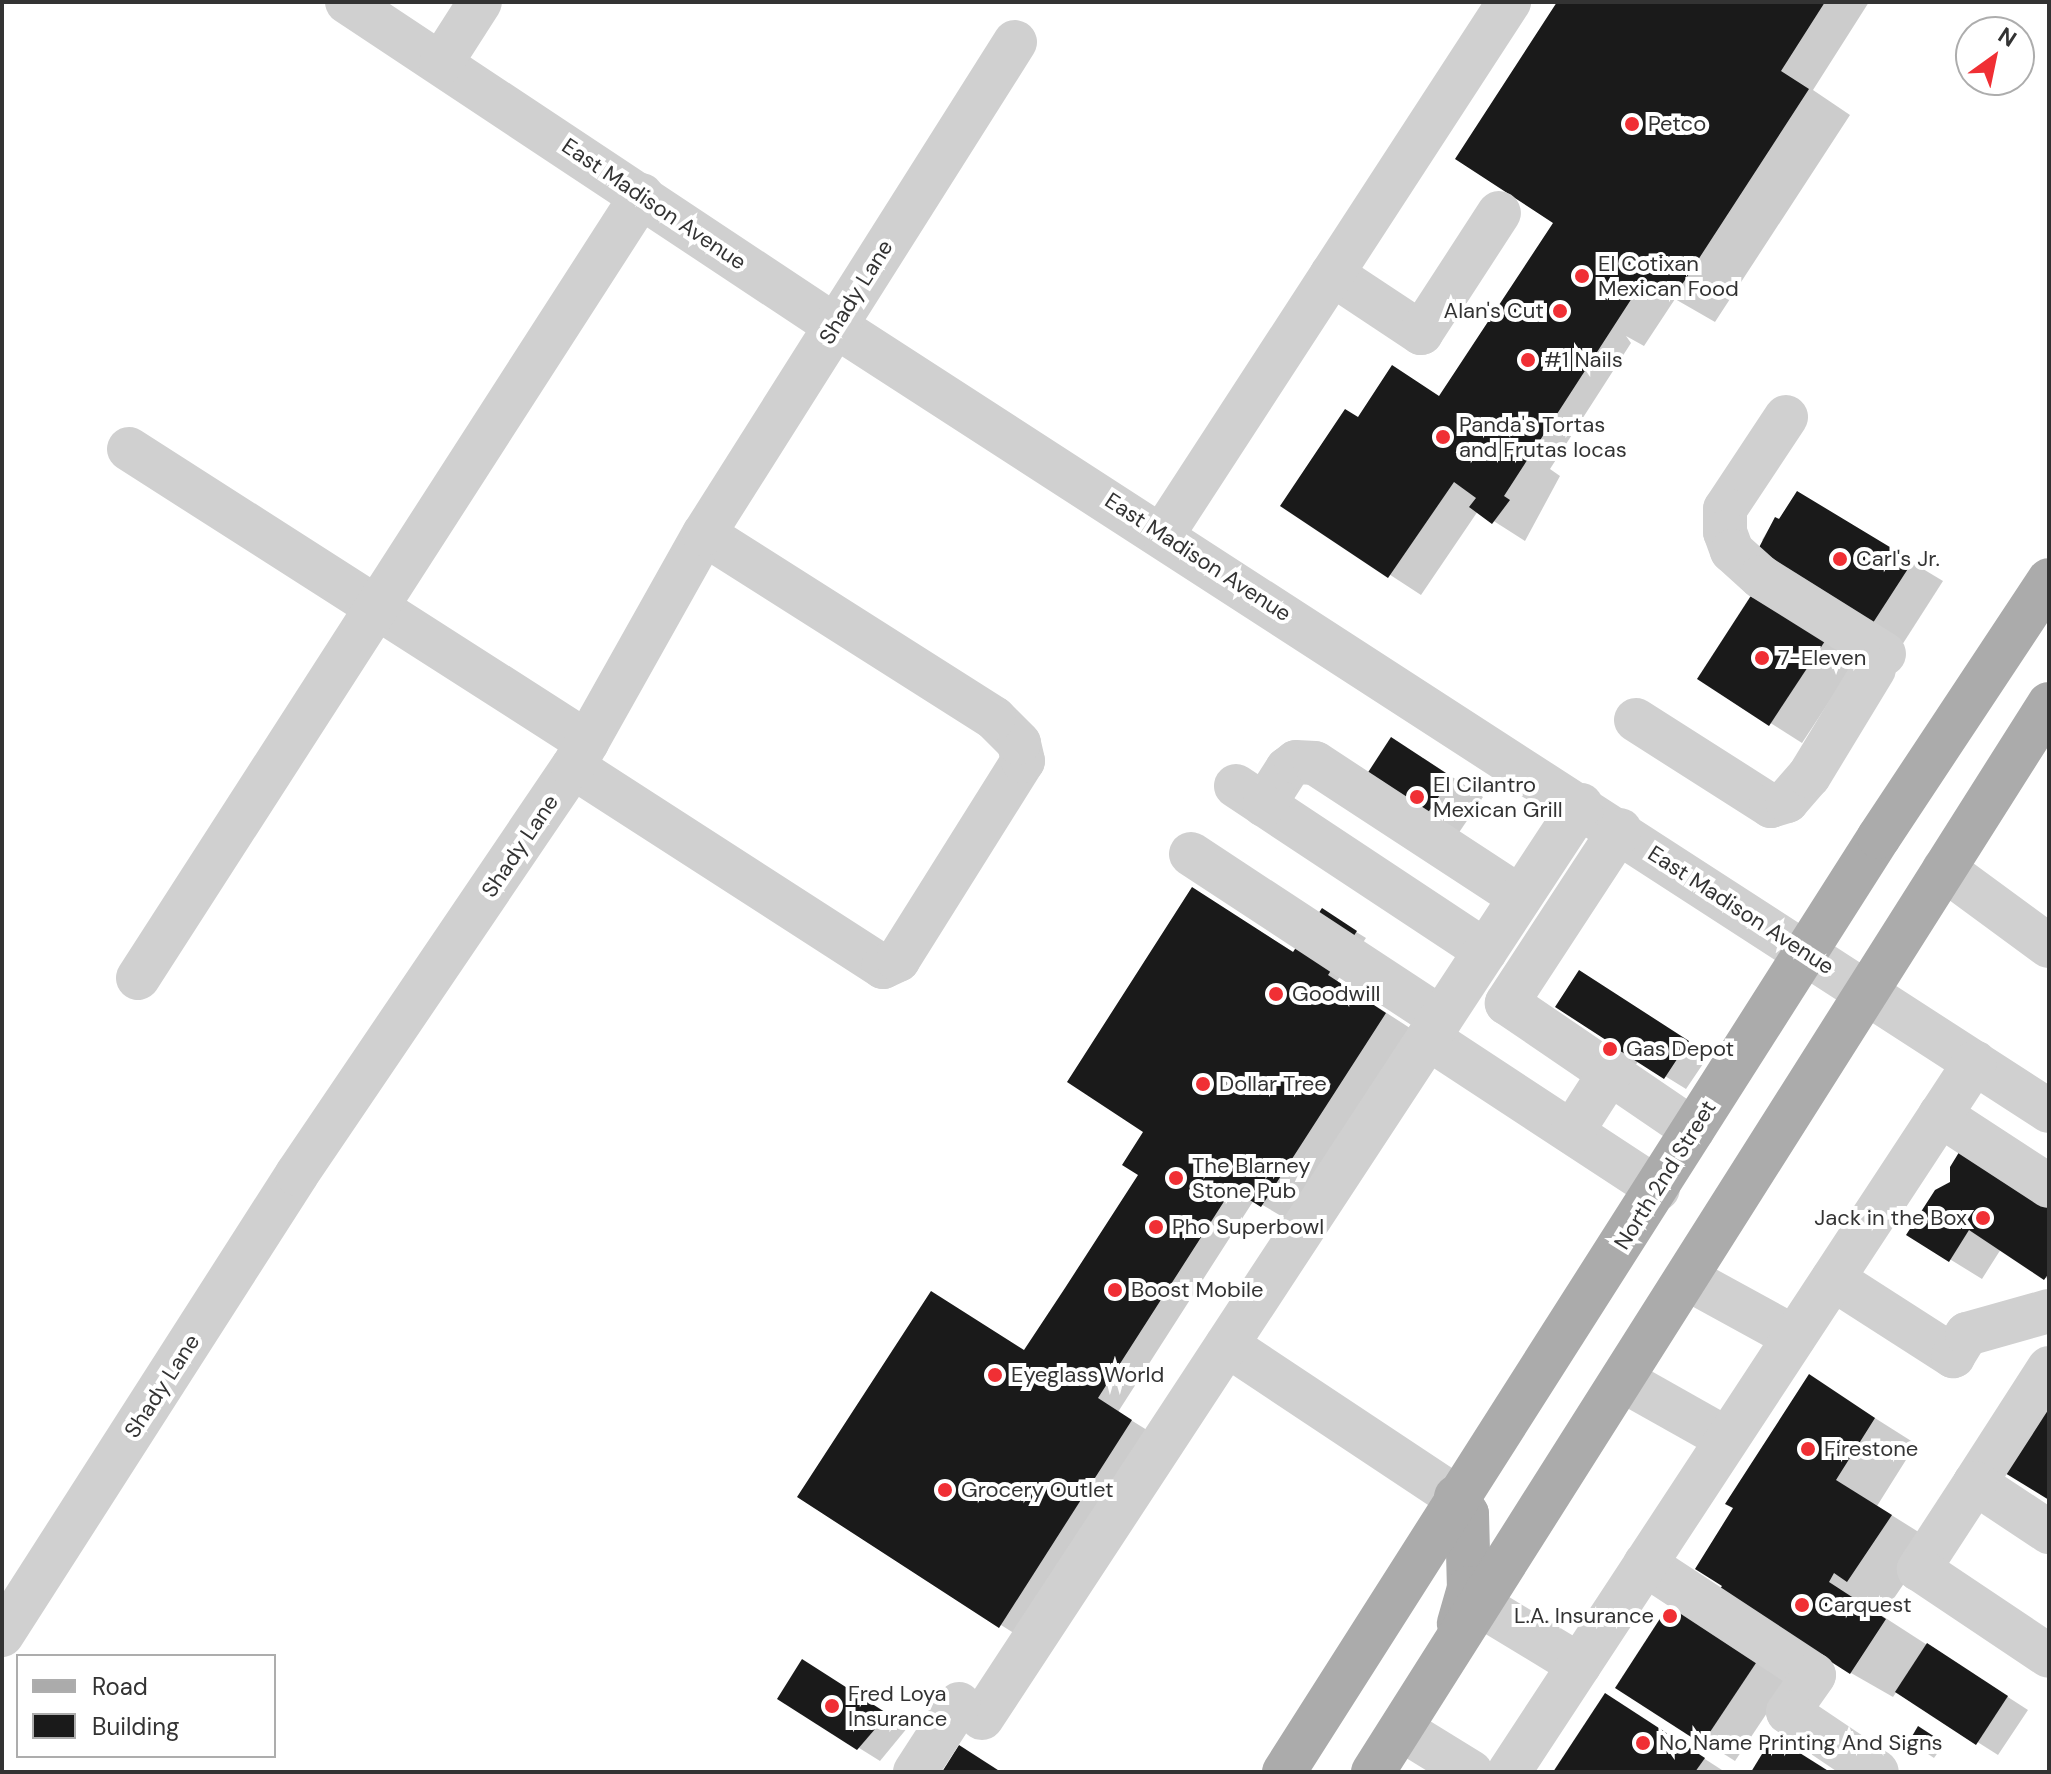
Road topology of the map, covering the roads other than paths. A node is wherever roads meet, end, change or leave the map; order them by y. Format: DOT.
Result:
graph roads {
  1 [pos="347,2"];
  2 [pos="480,2"];
  3 [pos="1509,2"];
  4 [pos="1015,42"];
  5 [pos="441,63"];
  6 [pos="642,195"];
  7 [pos="1499,213"];
  8 [pos="1332,274"];
  9 [pos="834,325"];
  10 [pos="1786,417"];
  11 [pos="129,449"];
  12 [pos="704,534"];
  13 [pos="1163,534"];
  14 [pos="2049,580"];
  15 [pos="375,607"];
  16 [pos="2049,704"];
  17 [pos="1636,720"];
  18 [pos="580,755"];
  19 [pos="1581,805"];
  20 [pos="1620,830"];
  21 [pos="1191,854"];
  22 [pos="1944,869"];
  23 [pos="1502,925"];
  24 [pos="2049,946"];
  25 [pos="1806,954"];
  26 [pos="1539,955"];
  27 [pos="138,978"];
  28 [pos="1869,995"];
  29 [pos="1434,1028"];
  30 [pos="1975,1062"];
  31 [pos="1611,1071"];
  32 [pos="2049,1111"];
  33 [pos="1940,1115"];
  34 [pos="1693,1130"];
  35 [pos="1572,1132"];
  36 [pos="2049,1186"];
  37 [pos="1658,1189"];
  38 [pos="1688,1279"];
  39 [pos="1833,1279"];
  40 [pos="2049,1311"];
  41 [pos="1794,1337"];
  42 [pos="1227,1345"];
  43 [pos="2049,1368"];
  44 [pos="1624,1381"];
  45 [pos="1727,1439"];
  46 [pos="1975,1483"];
  47 [pos="1456,1497"];
  48 [pos="2049,1532"];
  49 [pos="1645,1564"];
  50 [pos="1480,1605"];
  51 [pos="2,1635"];
  52 [pos="1452,1649"];
  53 [pos="2049,1656"];
  54 [pos="1579,1665"];
  55 [pos="1401,1729"];
  56 [pos="915,1772"];
  57 [pos="1284,1772"];
  58 [pos="1373,1772"];
  59 [pos="1471,1772"];
  60 [pos="1509,1772"];
  61 [pos="1877,1772"];
  1 -- 5 [label="street, East Madison Avenue"];
  2 -- 5 [label="street"];
  3 -- 8 [label="street"];
  4 -- 9 [label="street, Shady Lane"];
  5 -- 6 [label="street, East Madison Avenue"];
  6 -- 9 [label="street, East Madison Avenue"];
  6 -- 15 [label="street"];
  7 -- 8 [label="street"];
  8 -- 13 [label="street"];
  9 -- 12 [label="street, Shady Lane"];
  9 -- 13 [label="street, East Madison Avenue"];
  10 -- 17 [label="street"];
  11 -- 15 [label="street"];
  12 -- 18 [label="street, Shady Lane"];
  12 -- 18 [label="street"];
  13 -- 19 [label="street, East Madison Avenue"];
  14 -- 25 [label="main road, North 2nd Street"];
  15 -- 18 [label="street"];
  15 -- 27 [label="street"];
  16 -- 22 [label="main road"];
  18 -- 51 [label="street, Shady Lane"];
  19 -- 20 [label="street, East Madison Avenue"];
  19 -- 23 [label="street"];
  20 -- 25 [label="street, East Madison Avenue"];
  20 -- 26 [label="street"];
  21 -- 29 [label="street"];
  22 -- 24 [label="street"];
  22 -- 28 [label="main road"];
  23 -- 23 [label="street"];
  23 -- 26 [label="street"];
  23 -- 29 [label="street"];
  25 -- 28 [label="street, East Madison Avenue"];
  25 -- 34 [label="main road, North 2nd Street"];
  26 -- 31 [label="street"];
  28 -- 30 [label="street, East Madison Avenue"];
  28 -- 38 [label="main road"];
  29 -- 35 [label="street"];
  29 -- 42 [label="street"];
  30 -- 32 [label="street, East Madison Avenue"];
  30 -- 33 [label="street"];
  31 -- 34 [label="street"];
  31 -- 35 [label="street"];
  33 -- 36 [label="street"];
  33 -- 39 [label="street"];
  34 -- 37 [label="main road, North 2nd Street"];
  35 -- 37 [label="street"];
  37 -- 47 [label="main road, North 2nd Street"];
  38 -- 41 [label="street"];
  38 -- 44 [label="main road"];
  39 -- 40 [label="street"];
  39 -- 41 [label="street"];
  41 -- 45 [label="street"];
  42 -- 47 [label="street"];
  42 -- 56 [label="street"];
  43 -- 46 [label="street"];
  44 -- 45 [label="street"];
  44 -- 50 [label="main road"];
  45 -- 49 [label="street"];
  46 -- 48 [label="street"];
  46 -- 53 [label="street"];
  47 -- 52 [label="main road"];
  47 -- 57 [label="main road, North 2nd Street"];
  49 -- 54 [label="street"];
  49 -- 61 [label="street"];
  50 -- 52 [label="main road"];
  50 -- 54 [label="street"];
  52 -- 55 [label="main road"];
  54 -- 60 [label="street"];
  55 -- 58 [label="main road"];
  55 -- 59 [label="street"];
}
